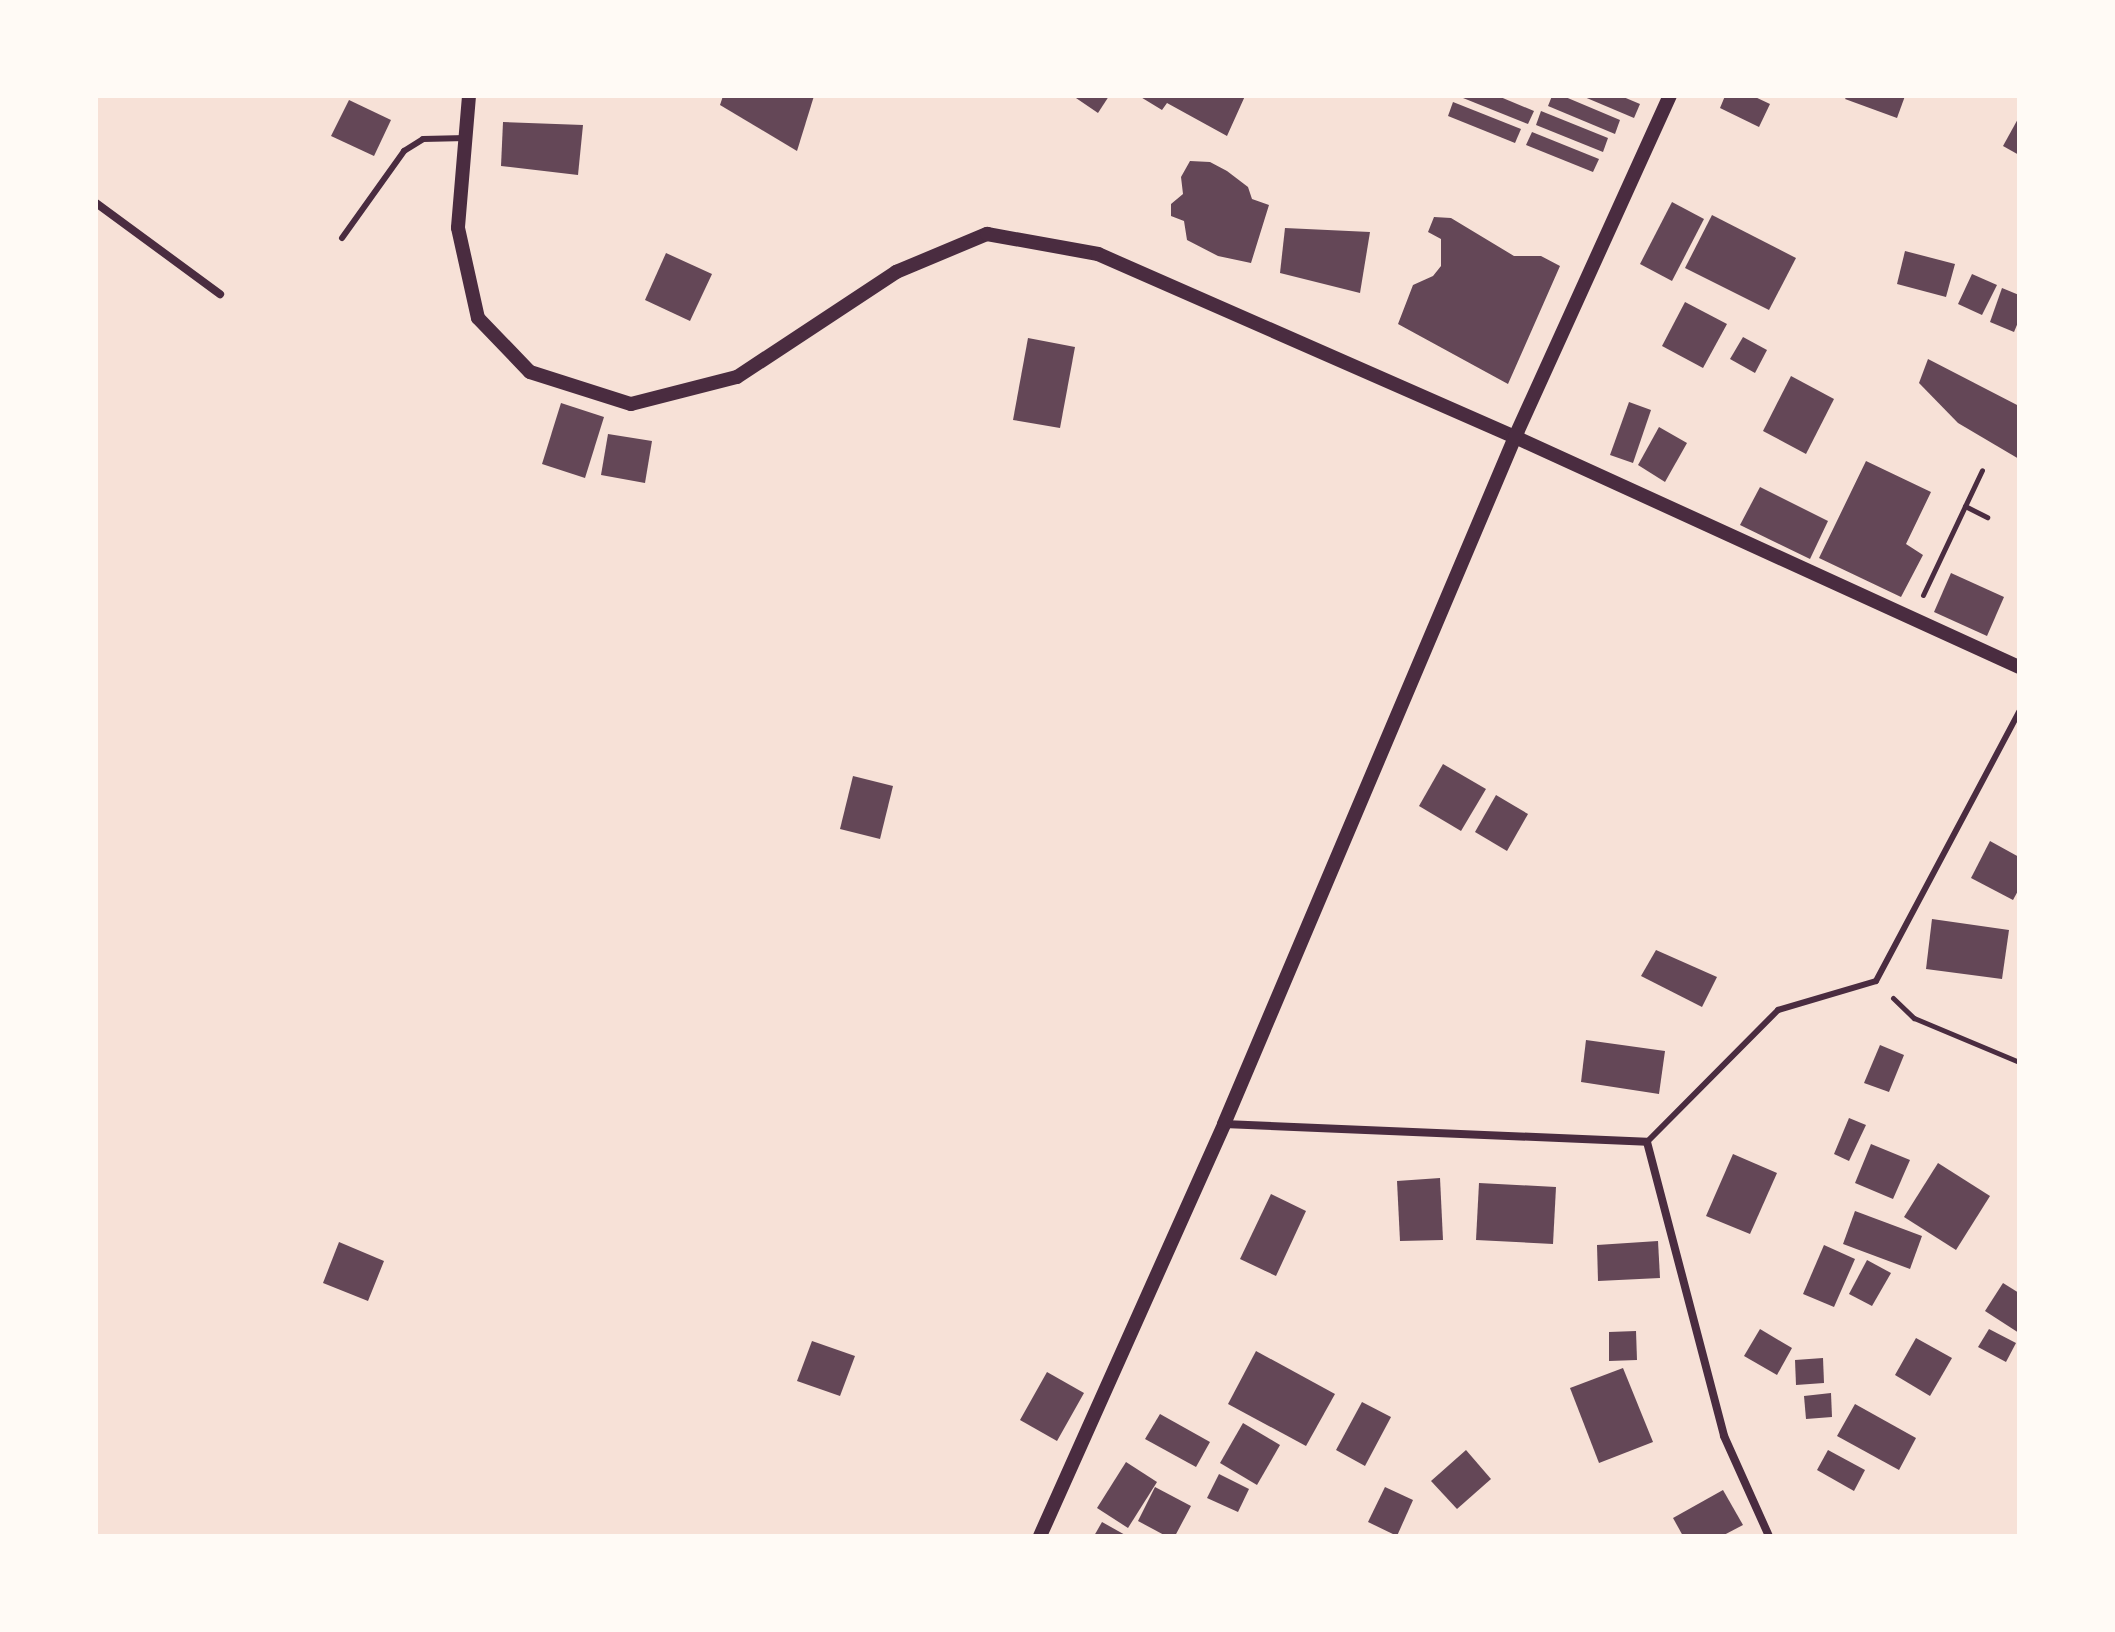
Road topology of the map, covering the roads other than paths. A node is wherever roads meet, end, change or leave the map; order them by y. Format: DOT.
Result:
graph roads {
  1 [pos="469,96"];
  2 [pos="1670,96"];
  3 [pos="466,138"];
  4 [pos="96,203"];
  5 [pos="342,238"];
  6 [pos="220,294"];
  7 [pos="1515,437"];
  8 [pos="2019,667"];
  9 [pos="2019,712"];
  10 [pos="1224,1124"];
  11 [pos="1647,1142"];
  12 [pos="1040,1536"];
  13 [pos="1769,1536"];
  1 -- 3 [label="street"];
  2 -- 7 [label="street"];
  3 -- 5 [label="lane"];
  3 -- 7 [label="street"];
  4 -- 6 [label="street"];
  7 -- 8 [label="street"];
  7 -- 10 [label="street"];
  9 -- 11 [label="lane"];
  10 -- 11 [label="street"];
  10 -- 12 [label="street"];
  11 -- 13 [label="street"];
}
